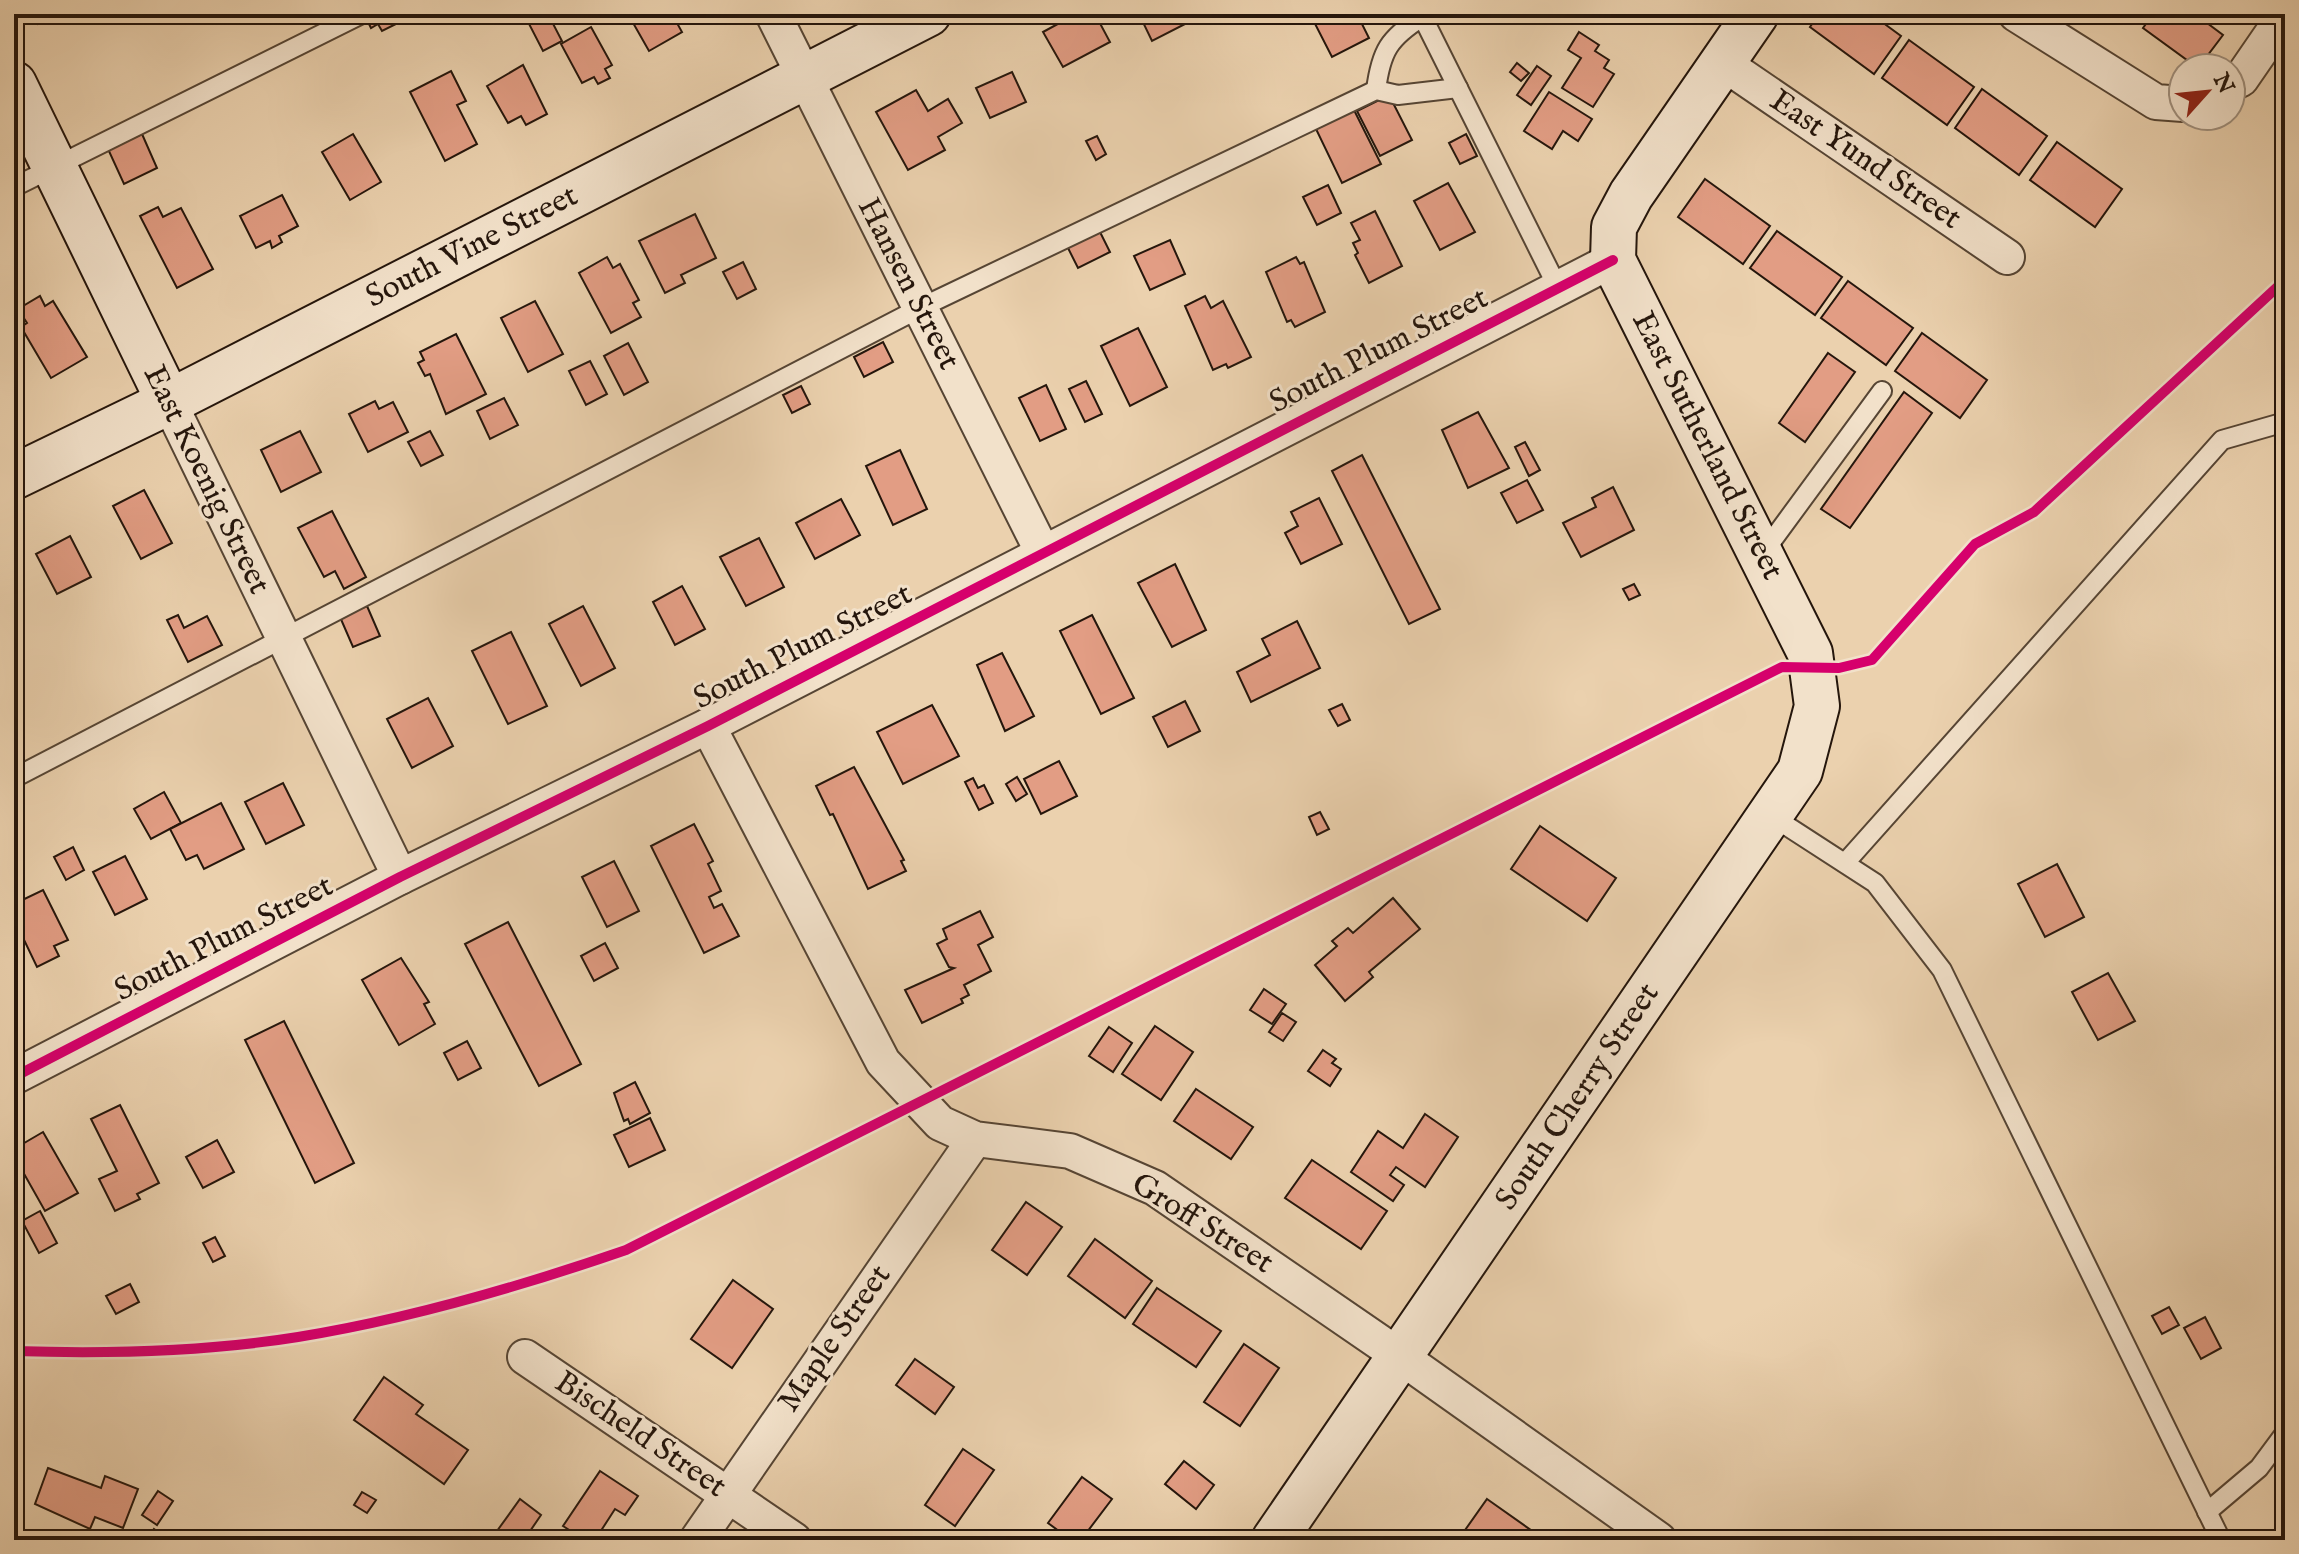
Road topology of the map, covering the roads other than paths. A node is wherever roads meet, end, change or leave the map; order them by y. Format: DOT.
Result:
graph roads {
  1 [pos="362,14"];
  2 [pos="773,14"];
  3 [pos="928,14"];
  4 [pos="1756,14"];
  5 [pos="2016,14"];
  6 [pos="1422,15"];
  7 [pos="2285,15"];
  8 [pos="1723,63"];
  9 [pos="2247,70"];
  10 [pos="804,76"];
  11 [pos="14,84"];
  12 [pos="1458,88"];
  13 [pos="1376,90"];
  14 [pos="2167,103"];
  15 [pos="55,167"];
  16 [pos="14,187"];
  17 [pos="2007,257"];
  18 [pos="1613,260"];
  19 [pos="1558,288"];
  20 [pos="920,308"];
  21 [pos="1882,391"];
  22 [pos="169,402"];
  23 [pos="2285,422"];
  24 [pos="14,477"];
  25 [pos="1043,553"];
  26 [pos="1761,555"];
  27 [pos="1800,632"];
  28 [pos="284,640"];
  29 [pos="708,726"];
  30 [pos="14,778"];
  31 [pos="1770,815"];
  32 [pos="1845,863"];
  33 [pos="400,877"];
  34 [pos="14,1077"];
  35 [pos="975,1139"];
  36 [pos="525,1357"];
  37 [pos="1401,1357"];
  38 [pos="2285,1433"];
  39 [pos="727,1494"];
  40 [pos="2207,1512"];
  41 [pos="697,1540"];
  42 [pos="794,1540"];
  43 [pos="1274,1540"];
  44 [pos="1659,1540"];
  45 [pos="2221,1540"];
  1 -- 15 [label="lane"];
  2 -- 10 [label="street, Hansen Street"];
  3 -- 10 [label="street, South Vine Street"];
  4 -- 8 [label="street"];
  5 -- 14 [label="street"];
  6 -- 12 [label="lane"];
  6 -- 13 [label="lane"];
  7 -- 9 [label="street"];
  8 -- 17 [label="street, East Yund Street"];
  8 -- 18 [label="street"];
  10 -- 20 [label="street, Hansen Street"];
  10 -- 22 [label="street, South Vine Street"];
  11 -- 15 [label="street, East Koenig Street"];
  12 -- 13 [label="lane"];
  12 -- 19 [label="lane"];
  13 -- 20 [label="lane"];
  15 -- 16 [label="lane"];
  15 -- 22 [label="street, East Koenig Street"];
  18 -- 19 [label="street, South Plum Street"];
  18 -- 26 [label="street, East Sutherland Street"];
  19 -- 25 [label="street, South Plum Street"];
  20 -- 25 [label="street, Hansen Street"];
  20 -- 28 [label="lane"];
  21 -- 26 [label="lane"];
  22 -- 24 [label="street, South Vine Street"];
  22 -- 28 [label="street, East Koenig Street"];
  23 -- 32 [label="lane"];
  25 -- 29 [label="street, South Plum Street"];
  26 -- 27 [label="street, East Sutherland Street"];
  27 -- 31 [label="street, South Cherry Street"];
  28 -- 30 [label="lane"];
  28 -- 33 [label="street, East Koenig Street"];
  29 -- 33 [label="street, South Plum Street"];
  29 -- 35 [label="street, Groff Street"];
  31 -- 32 [label="lane"];
  31 -- 37 [label="street, South Cherry Street"];
  32 -- 40 [label="lane"];
  33 -- 34 [label="street, South Plum Street"];
  35 -- 37 [label="street, Groff Street"];
  35 -- 39 [label="street, Maple Street"];
  36 -- 39 [label="street, Bischeld Street"];
  37 -- 43 [label="street, South Cherry Street"];
  37 -- 44 [label="street, Groff Street"];
  38 -- 40 [label="lane"];
  39 -- 41 [label="street, Maple Street"];
  39 -- 42 [label="street, Bischeld Street"];
  40 -- 45 [label="lane"];
}
